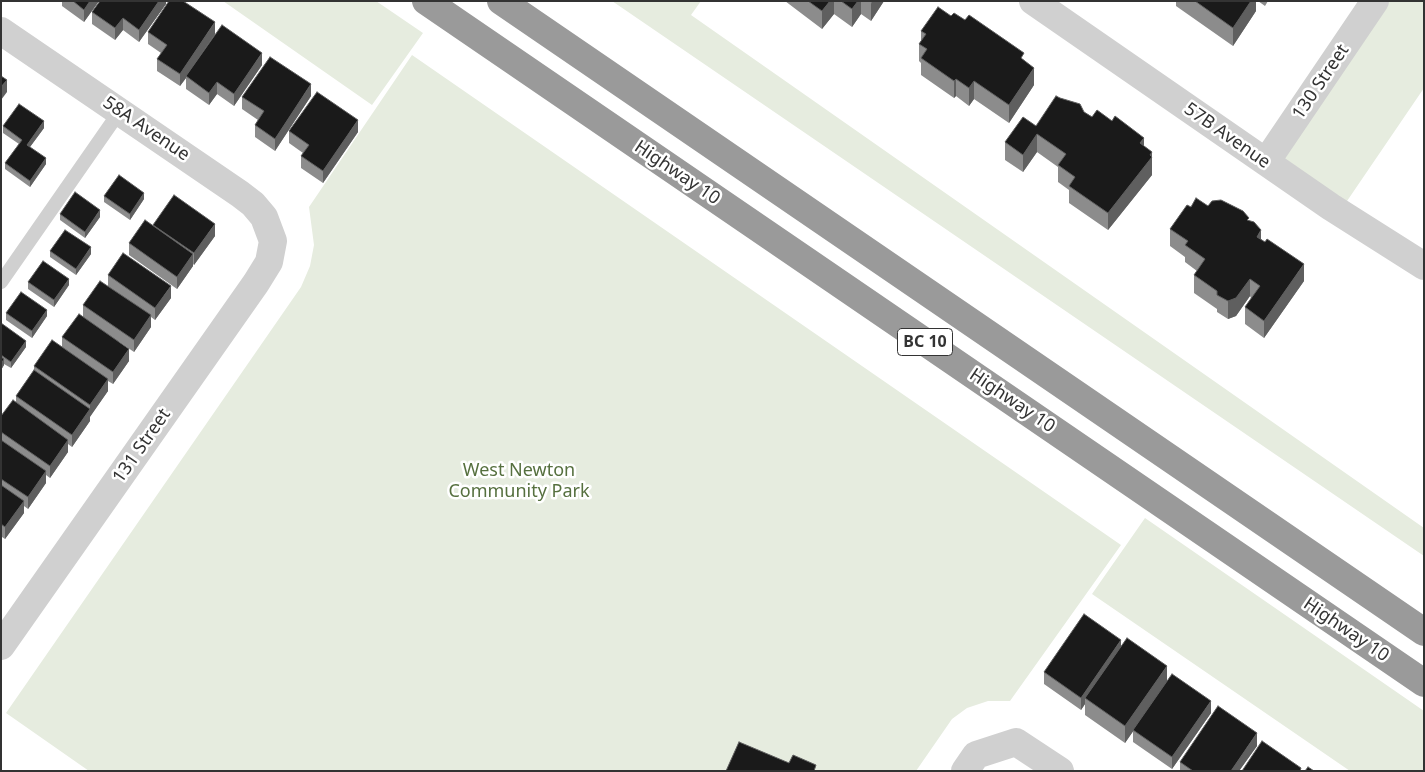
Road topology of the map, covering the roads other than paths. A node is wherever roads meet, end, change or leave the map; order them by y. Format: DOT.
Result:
graph roads {
  1 [pos="426,1"];
  2 [pos="500,1"];
  3 [pos="1033,1"];
  4 [pos="1375,1"];
  5 [pos="1,31"];
  6 [pos="120,111"];
  7 [pos="1266,162"];
  8 [pos="274,242"];
  9 [pos="1424,266"];
  10 [pos="1,282"];
  11 [pos="1424,632"];
  12 [pos="1,646"];
  13 [pos="1424,683"];
  14 [pos="965,771"];
  15 [pos="1060,771"];
  1 -- 13 [label="highway, Highway 10 / BC 10"];
  2 -- 11 [label="highway, BC 10"];
  3 -- 7 [label="street, 57B Avenue"];
  4 -- 7 [label="street, 130 Street"];
  5 -- 6 [label="street, 58A Avenue"];
  6 -- 8 [label="street, 58A Avenue"];
  6 -- 10 [label="lane"];
  7 -- 9 [label="street, 57B Avenue"];
  8 -- 12 [label="street, 131 Street"];
  14 -- 15 [label="street"];
}
